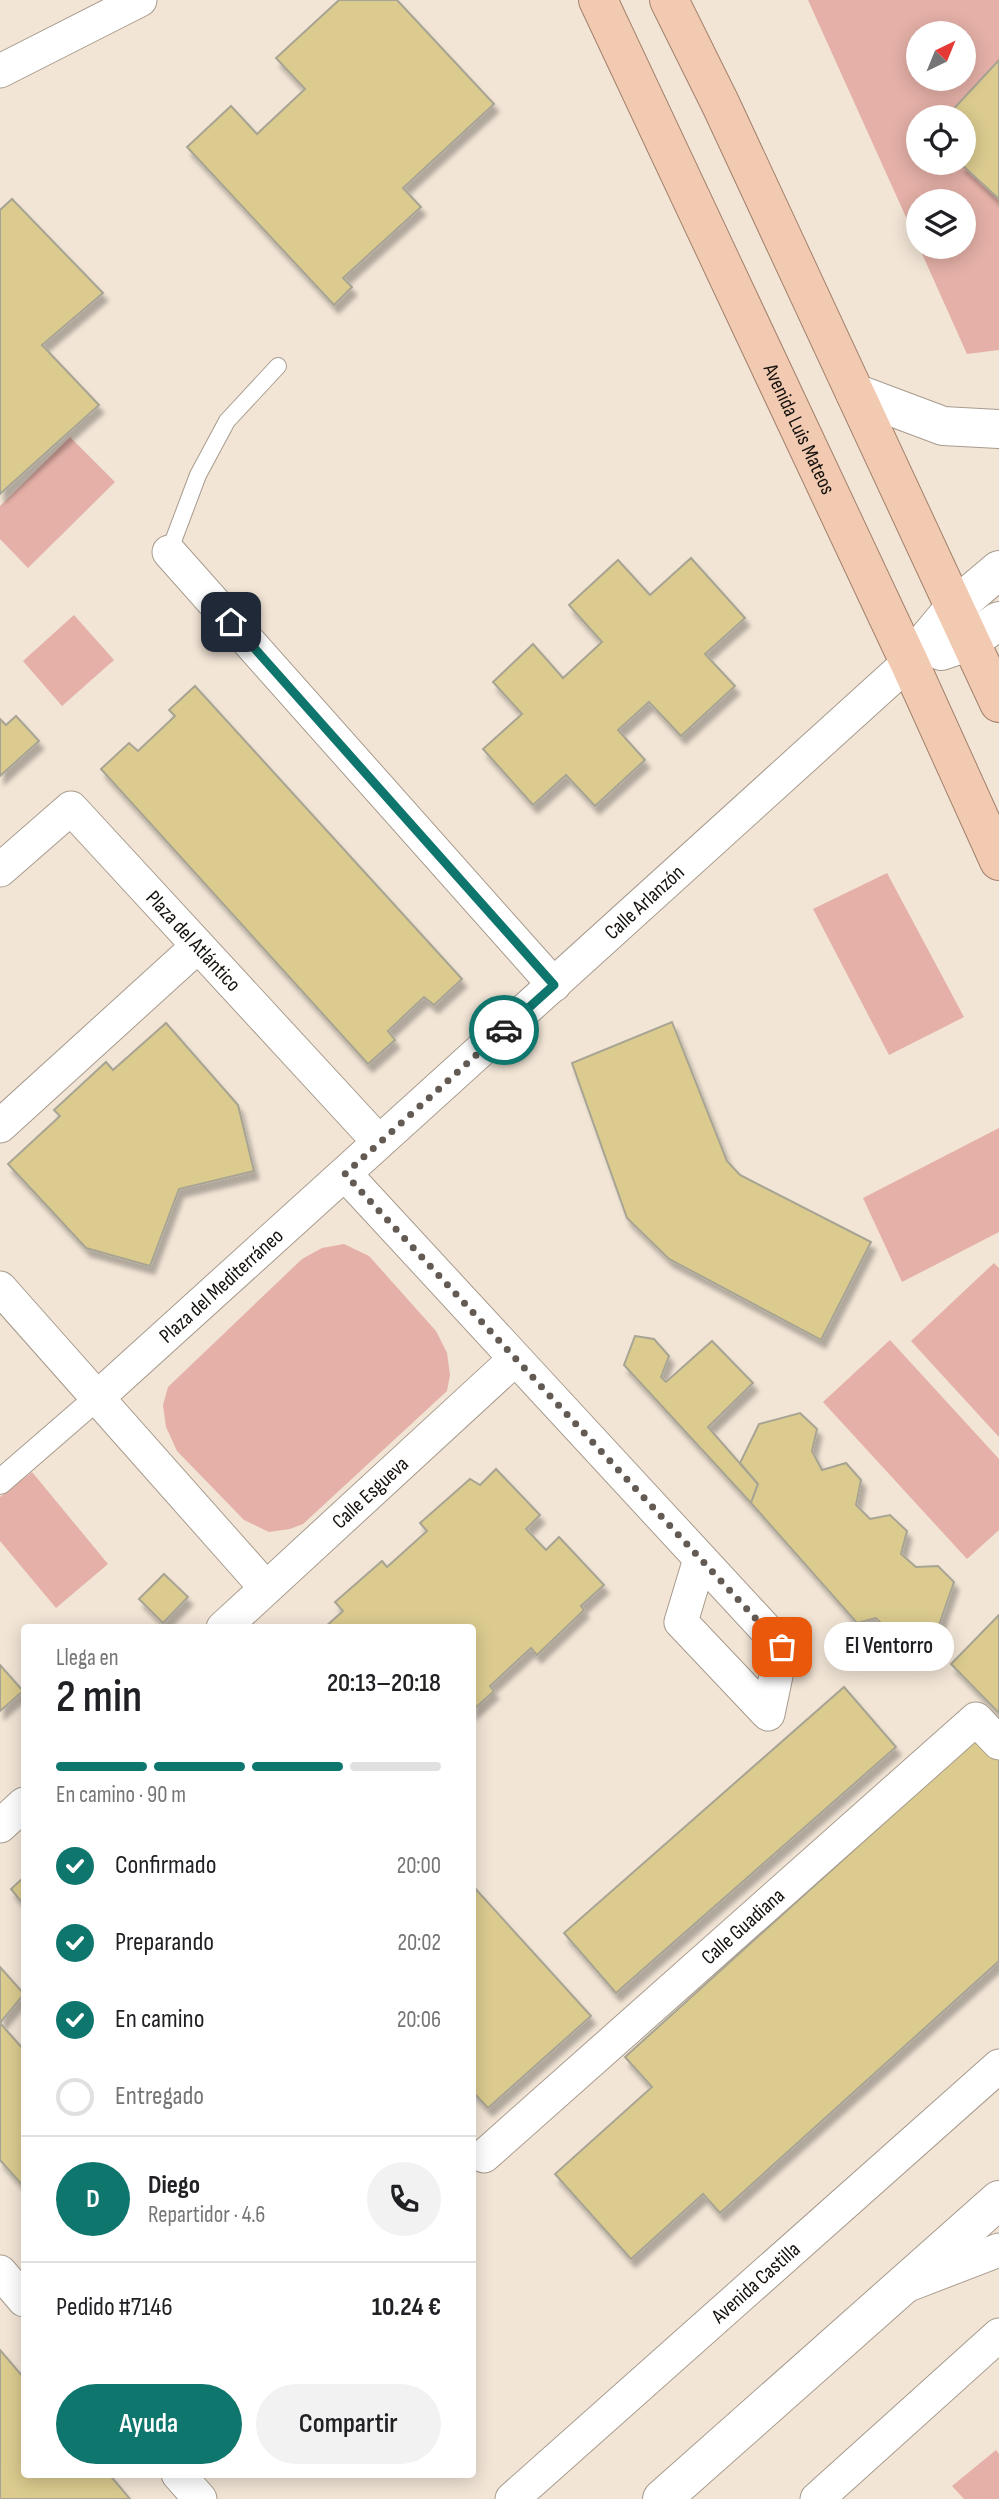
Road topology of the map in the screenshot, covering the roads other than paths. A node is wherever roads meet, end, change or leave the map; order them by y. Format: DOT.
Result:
graph roads {
  1 [pos="140,0"];
  2 [pos="598,0"];
  3 [pos="669,0"];
  4 [pos="0,71"];
  5 [pos="278,366"];
  6 [pos="855,393"];
  7 [pos="999,429"];
  8 [pos="169,552"];
  9 [pos="999,570"];
  10 [pos="954,608"];
  11 [pos="985,631"];
  12 [pos="909,662"];
  13 [pos="999,703"];
  14 [pos="999,861"];
  15 [pos="0,870"];
  16 [pos="198,946"];
  17 [pos="554,985"];
  18 [pos="0,1126"];
  19 [pos="379,1142"];
  20 [pos="345,1174"];
  21 [pos="0,1288"];
  22 [pos="515,1359"];
  23 [pos="99,1397"];
  24 [pos="0,1482"];
  25 [pos="700,1559"];
  26 [pos="266,1588"];
  27 [pos="227,1624"];
  28 [pos="999,1743"];
  29 [pos="21,1807"];
  30 [pos="0,1826"];
  31 [pos="999,2066"];
  32 [pos="484,2155"];
  33 [pos="999,2200"];
  34 [pos="999,2250"];
  35 [pos="0,2272"];
  36 [pos="899,2289"];
  37 [pos="21,2296"];
  38 [pos="999,2335"];
  39 [pos="182,2478"];
  40 [pos="836,2493"];
  41 [pos="200,2499"];
  42 [pos="512,2499"];
  43 [pos="662,2499"];
  1 -- 4 [label="street"];
  2 -- 12 [label="highway, Avenida Luis Mateos"];
  3 -- 6 [label="highway"];
  5 -- 8 [label="lane"];
  6 -- 7 [label="street"];
  6 -- 10 [label="highway"];
  8 -- 17 [label="street"];
  9 -- 10 [label="street"];
  10 -- 11 [label="highway"];
  10 -- 12 [label="street"];
  11 -- 12 [label="street"];
  11 -- 13 [label="highway"];
  12 -- 14 [label="highway, Avenida Luis Mateos"];
  12 -- 17 [label="street, Calle Arlanzón"];
  15 -- 16 [label="street, Plaza del Atlántico"];
  16 -- 18 [label="street"];
  16 -- 19 [label="street, Plaza del Atlántico"];
  17 -- 19 [label="street, Calle Arlanzón"];
  19 -- 20 [label="street, Plaza del Mediterráneo"];
  20 -- 22 [label="street"];
  20 -- 23 [label="street, Plaza del Mediterráneo"];
  21 -- 23 [label="street"];
  22 -- 25 [label="street"];
  22 -- 26 [label="street, Calle Esgueva"];
  23 -- 24 [label="street, Plaza del Mediterráneo"];
  23 -- 26 [label="street"];
  26 -- 27 [label="street, Calle Esgueva"];
  28 -- 32 [label="street, Calle Guadiana"];
  29 -- 30 [label="street"];
  31 -- 42 [label="street, Avenida Castilla"];
  33 -- 36 [label="street"];
  34 -- 36 [label="street"];
  35 -- 37 [label="street"];
  36 -- 43 [label="street"];
  38 -- 40 [label="street"];
  39 -- 41 [label="street"];
}
